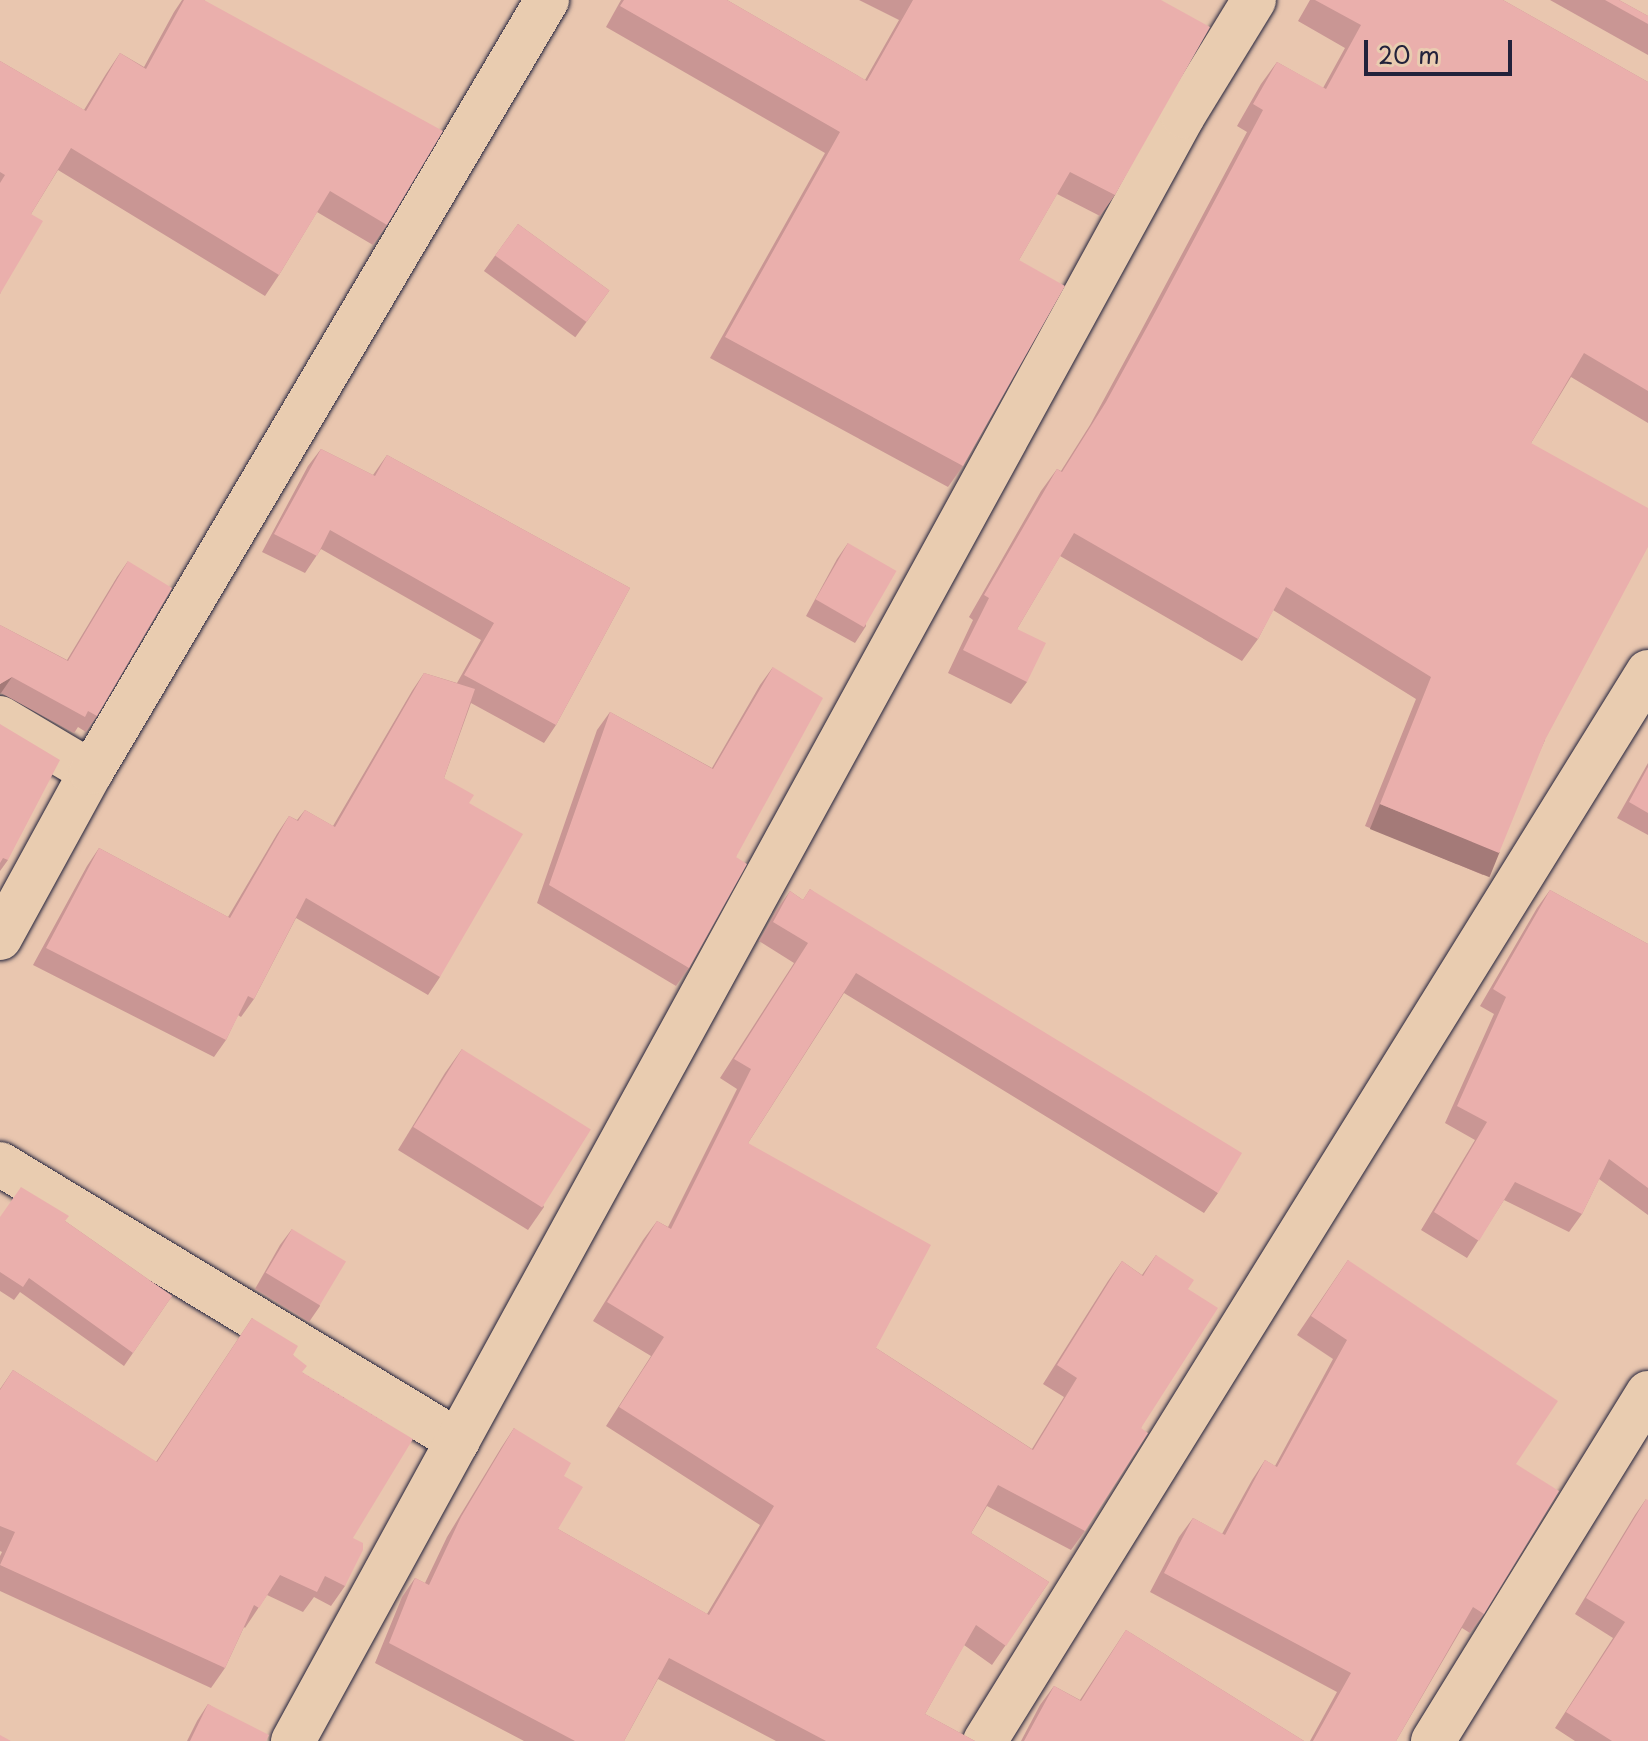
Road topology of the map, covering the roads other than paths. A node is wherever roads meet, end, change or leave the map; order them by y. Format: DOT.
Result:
graph roads {
  1 [pos="547,0"];
  2 [pos="1254,0"];
  3 [pos="1648,672"];
  4 [pos="0,718"];
  5 [pos="91,772"];
  6 [pos="0,938"];
  7 [pos="0,1164"];
  8 [pos="1648,1393"];
  9 [pos="458,1441"];
  10 [pos="293,1741"];
  11 [pos="985,1741"];
  12 [pos="1433,1741"];
  1 -- 5 [label="street"];
  2 -- 9 [label="street"];
  3 -- 11 [label="street"];
  4 -- 5 [label="street"];
  5 -- 6 [label="street"];
  7 -- 9 [label="street"];
  8 -- 12 [label="street"];
  9 -- 10 [label="street"];
}
